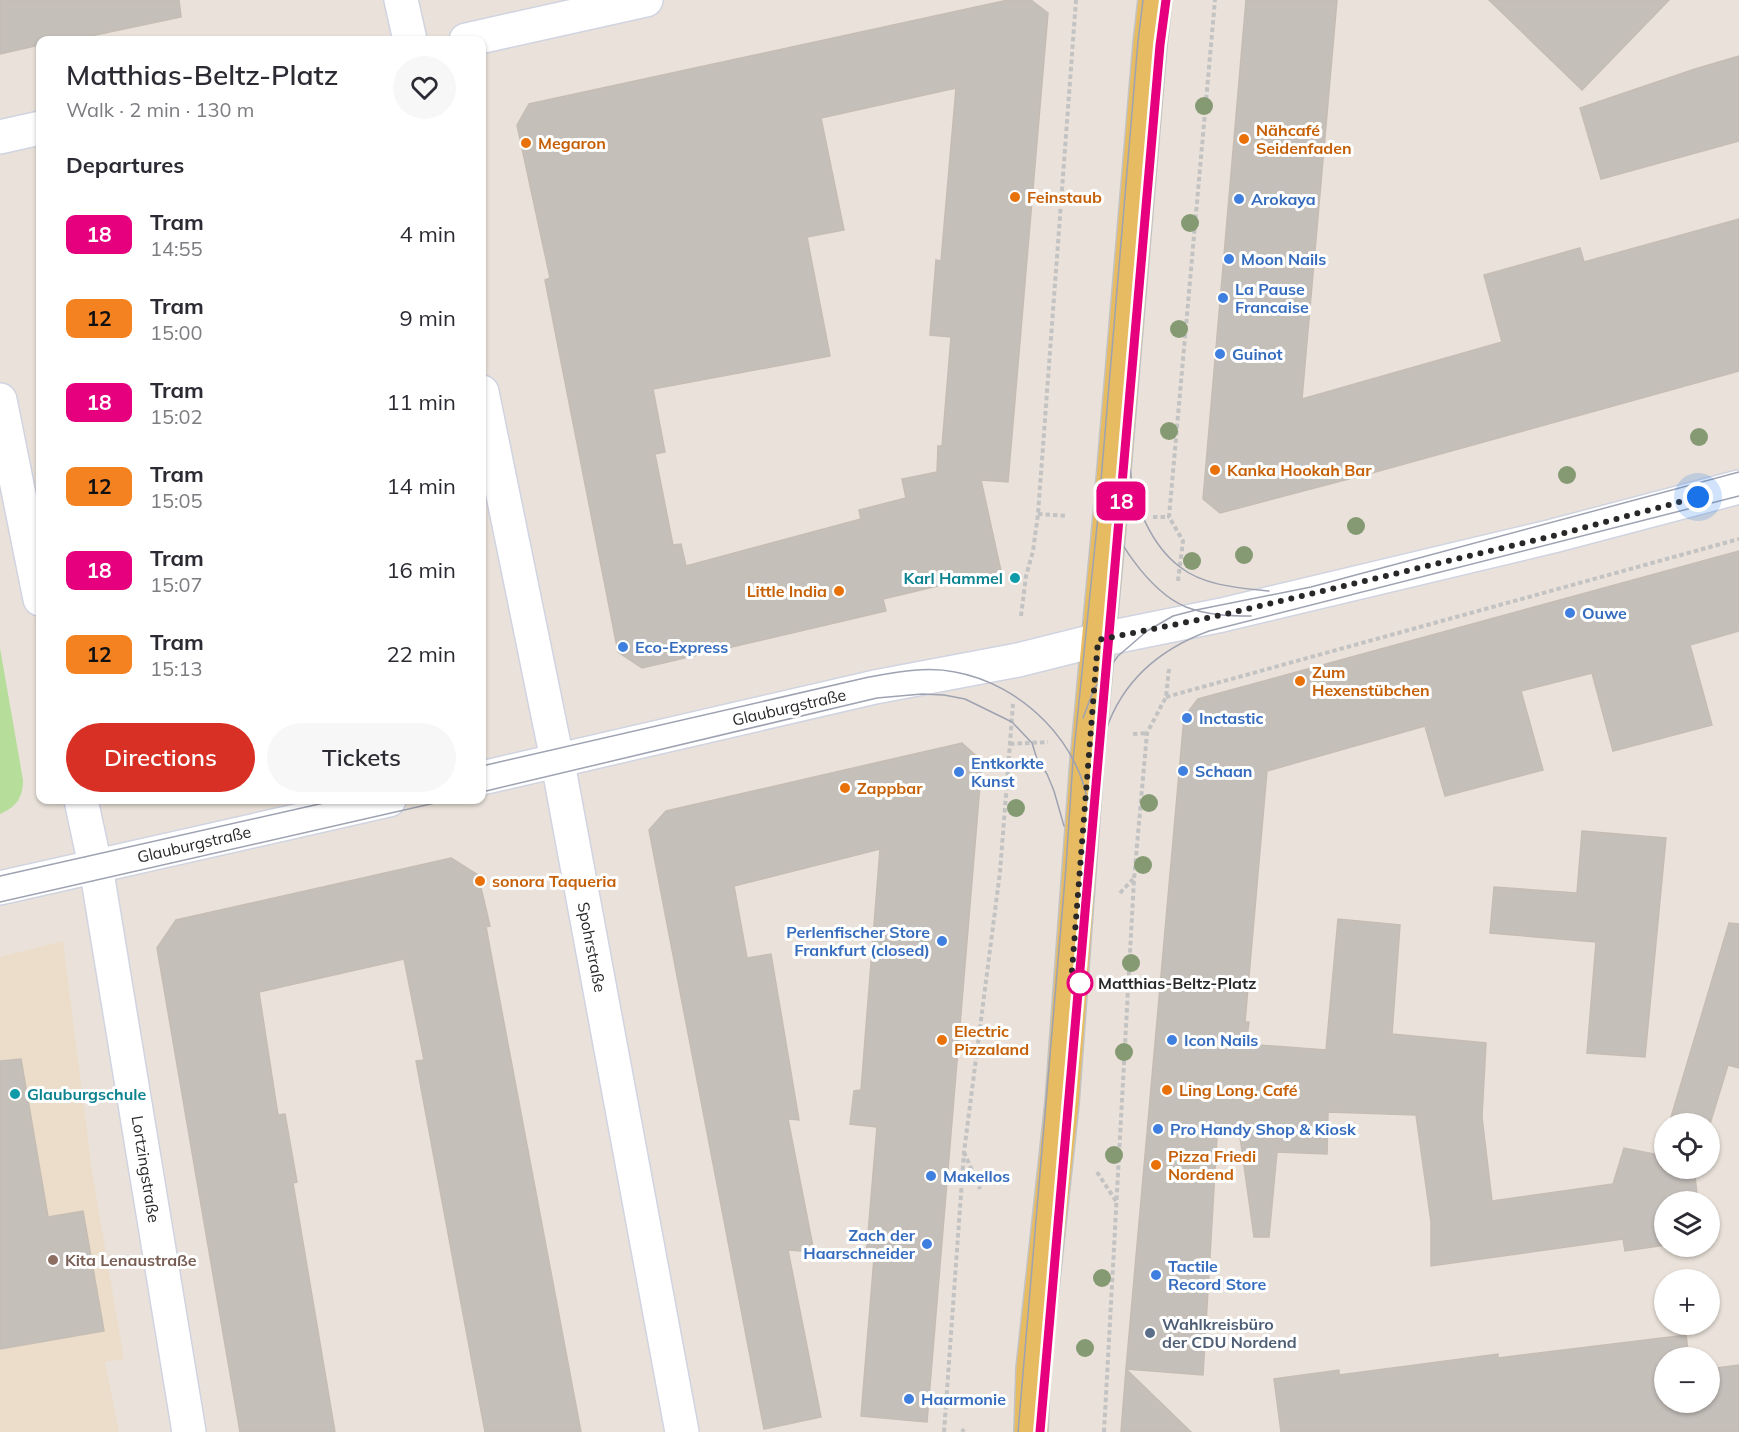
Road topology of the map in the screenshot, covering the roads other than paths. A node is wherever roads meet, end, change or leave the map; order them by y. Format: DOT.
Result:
graph roads {
  1 [pos="401,0"];
  2 [pos="646,0"];
  3 [pos="1155,0"];
  4 [pos="409,36"];
  5 [pos="484,36"];
  6 [pos="36,130"];
  7 [pos="0,137"];
  8 [pos="0,400"];
  9 [pos="486,412"];
  10 [pos="1739,487"];
  11 [pos="36,579"];
  12 [pos="1098,640"];
  13 [pos="557,761"];
  14 [pos="486,777"];
  15 [pos="82,804"];
  16 [pos="371,804"];
  17 [pos="95,867"];
  18 [pos="0,888"];
  19 [pos="189,1432"];
  20 [pos="682,1432"];
  21 [pos="1031,1432"];
  1 -- 4 [label="street"];
  2 -- 5 [label="street"];
  3 -- 12 [label="main road"];
  6 -- 7 [label="street"];
  8 -- 11 [label="street"];
  9 -- 13 [label="street, Spohrstraße"];
  10 -- 12 [label="street, Glauburgstraße"];
  12 -- 13 [label="street, Glauburgstraße"];
  12 -- 21 [label="main road"];
  13 -- 14 [label="street, Glauburgstraße"];
  13 -- 20 [label="street, Spohrstraße"];
  15 -- 17 [label="street, Lortzingstraße"];
  16 -- 17 [label="street, Glauburgstraße"];
  17 -- 18 [label="street, Glauburgstraße"];
  17 -- 19 [label="street, Lortzingstraße"];
}
